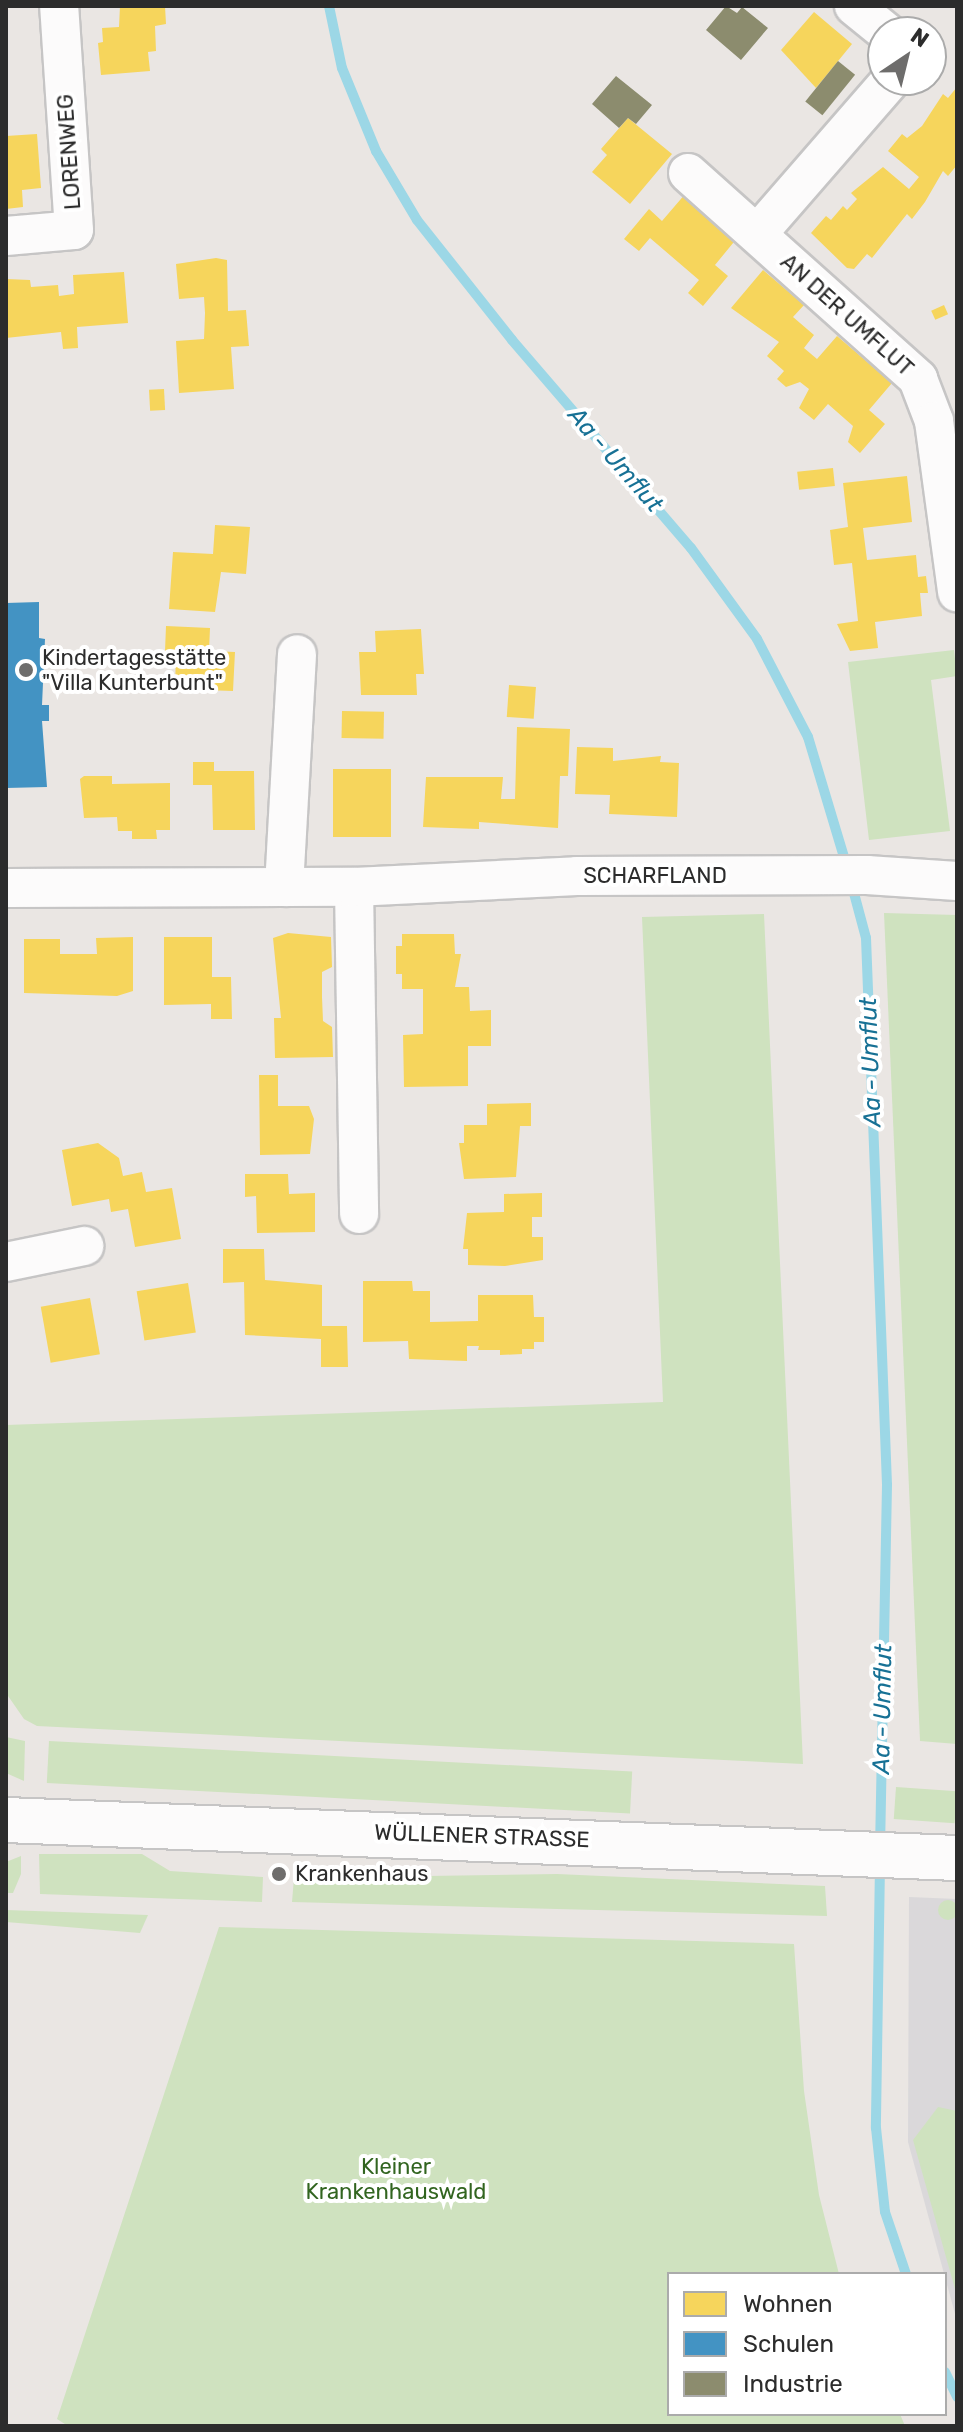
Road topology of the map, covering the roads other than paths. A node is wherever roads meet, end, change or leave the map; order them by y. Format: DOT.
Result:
graph roads {
  1 [pos="59,6"];
  2 [pos="877,96"];
  3 [pos="688,173"];
  4 [pos="758,233"];
  5 [pos="6,236"];
  6 [pos="957,592"];
  7 [pos="297,654"];
  8 [pos="957,881"];
  9 [pos="284,887"];
  10 [pos="354,887"];
  11 [pos="6,888"];
  12 [pos="359,1214"];
  13 [pos="84,1246"];
  14 [pos="6,1262"];
  15 [pos="6,1820"];
  16 [pos="957,1858"];
  1 -- 5 [label="street, LORENWEG"];
  2 -- 4 [label="street"];
  3 -- 4 [label="street, AN DER UMFLUT"];
  4 -- 6 [label="street, AN DER UMFLUT"];
  7 -- 9 [label="street"];
  8 -- 10 [label="street, SCHARFLAND"];
  9 -- 10 [label="street, SCHARFLAND"];
  9 -- 11 [label="street, SCHARFLAND"];
  10 -- 12 [label="street"];
  13 -- 14 [label="street"];
  15 -- 16 [label="main road, WÜLLENER STRASSE"];
}
